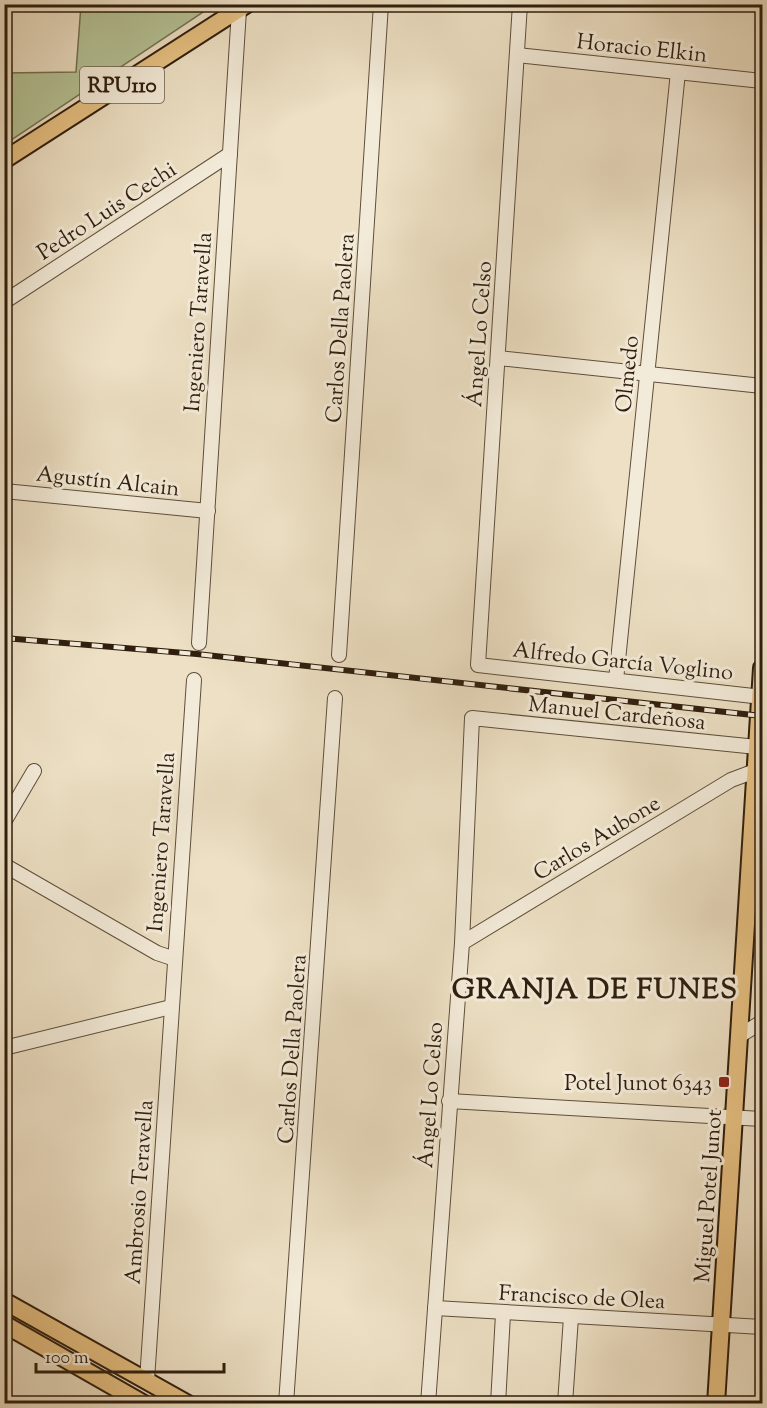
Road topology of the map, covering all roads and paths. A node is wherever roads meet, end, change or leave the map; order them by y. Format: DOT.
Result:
graph roads {
  1 [pos="381,4"];
  2 [pos="520,4"];
  3 [pos="241,6"];
  4 [pos="517,55"];
  5 [pos="678,72"];
  6 [pos="762,81"];
  7 [pos="230,154"];
  8 [pos="4,160"];
  9 [pos="4,302"];
  10 [pos="498,358"];
  11 [pos="648,373"];
  12 [pos="762,386"];
  13 [pos="4,491"];
  14 [pos="208,511"];
  15 [pos="199,643"];
  16 [pos="339,655"];
  17 [pos="478,665"];
  18 [pos="762,668"];
  19 [pos="194,680"];
  20 [pos="616,680"];
  21 [pos="761,697"];
  22 [pos="335,698"];
  23 [pos="472,718"];
  24 [pos="757,747"];
  25 [pos="34,771"];
  26 [pos="755,771"];
  27 [pos="4,822"];
  28 [pos="4,865"];
  29 [pos="462,943"];
  30 [pos="175,959"];
  31 [pos="171,1007"];
  32 [pos="762,1022"];
  33 [pos="739,1036"];
  34 [pos="4,1048"];
  35 [pos="449,1101"];
  36 [pos="734,1118"];
  37 [pos="762,1119"];
  38 [pos="4,1301"];
  39 [pos="435,1308"];
  40 [pos="503,1314"];
  41 [pos="571,1317"];
  42 [pos="4,1324"];
  43 [pos="721,1325"];
  44 [pos="762,1327"];
  45 [pos="147,1380"];
  46 [pos="144,1404"];
  47 [pos="188,1404"];
  48 [pos="286,1404"];
  49 [pos="428,1404"];
  50 [pos="498,1404"];
  51 [pos="565,1404"];
  52 [pos="717,1404"];
  1 -- 16 [label="street, Carlos Della Paolera"];
  2 -- 4 [label="street, Ángel Lo Celso"];
  3 -- 7 [label="street, Ingeniero Taravella"];
  3 -- 8 [label="main road, RPU110"];
  4 -- 5 [label="street, Horacio Elkin"];
  4 -- 10 [label="street, Ángel Lo Celso"];
  5 -- 6 [label="street, Horacio Elkin"];
  5 -- 11 [label="street, Olmedo"];
  7 -- 9 [label="street, Pedro Luis Cechi"];
  7 -- 14 [label="street, Ingeniero Taravella"];
  10 -- 11 [label="street"];
  10 -- 17 [label="street, Ángel Lo Celso"];
  11 -- 12 [label="street"];
  11 -- 20 [label="street, Olmedo"];
  13 -- 14 [label="street, Agustín Alcain"];
  14 -- 15 [label="street, Ingeniero Taravella"];
  17 -- 20 [label="street, Alfredo García Voglino"];
  18 -- 21 [label="main road, Miguel Potel Junot"];
  19 -- 30 [label="street, Ingeniero Taravella"];
  20 -- 21 [label="street, Alfredo García Voglino"];
  21 -- 24 [label="main road, Miguel Potel Junot"];
  22 -- 48 [label="street, Carlos Della Paolera"];
  23 -- 24 [label="street, Manuel Cardeñosa"];
  23 -- 29 [label="street, Ángel Lo Celso"];
  24 -- 26 [label="main road, Miguel Potel Junot"];
  25 -- 27 [label="street"];
  26 -- 29 [label="street, Carlos Aubone"];
  26 -- 33 [label="main road, Miguel Potel Junot"];
  28 -- 30 [label="street"];
  29 -- 35 [label="street, Ángel Lo Celso"];
  30 -- 31 [label="street, Ingeniero Taravella"];
  31 -- 34 [label="street"];
  31 -- 45 [label="street, Ambrosio Teravella"];
  32 -- 33 [label="street"];
  33 -- 36 [label="main road, Miguel Potel Junot"];
  35 -- 36 [label="street"];
  35 -- 39 [label="street, Ángel Lo Celso"];
  36 -- 37 [label="street"];
  36 -- 43 [label="main road, Miguel Potel Junot"];
  38 -- 45 [label="main road"];
  39 -- 40 [label="street, Francisco de Olea"];
  39 -- 49 [label="street, Ángel Lo Celso"];
  40 -- 41 [label="street, Francisco de Olea"];
  40 -- 50 [label="street"];
  41 -- 43 [label="street, Francisco de Olea"];
  41 -- 51 [label="street"];
  42 -- 46 [label="main road"];
  43 -- 44 [label="street, Francisco de Olea"];
  43 -- 52 [label="main road, Miguel Potel Junot"];
  45 -- 47 [label="main road"];
}
